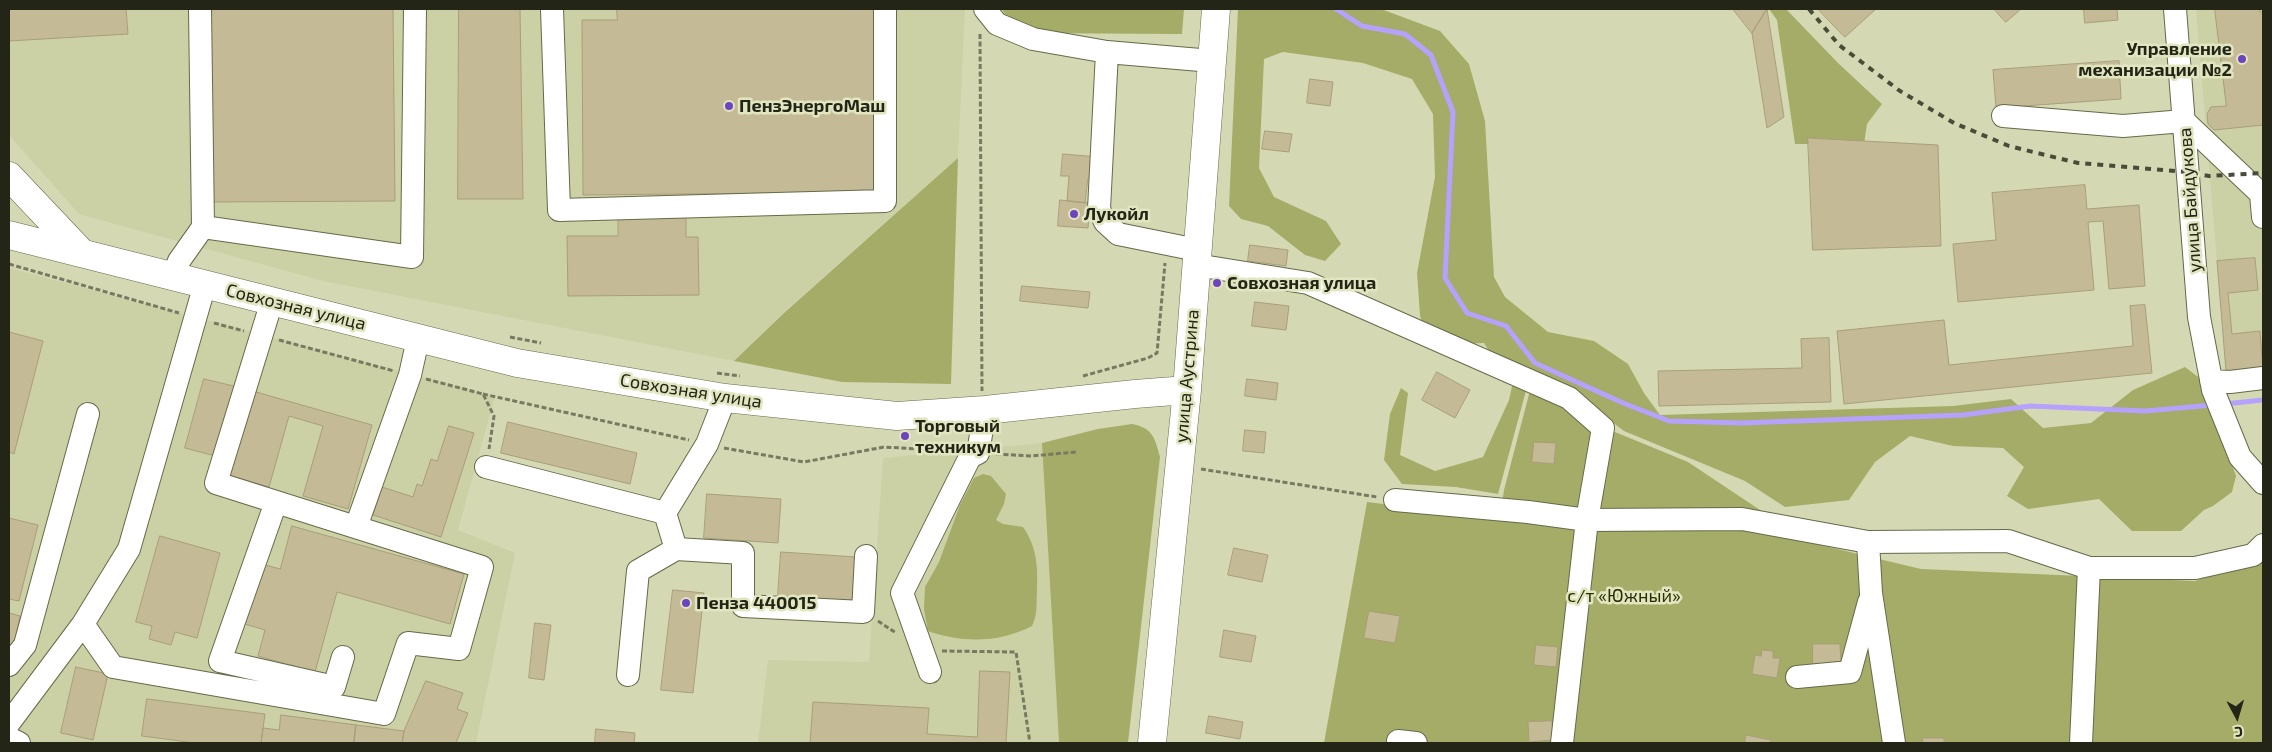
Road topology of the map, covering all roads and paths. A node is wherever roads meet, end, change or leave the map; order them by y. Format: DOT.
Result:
graph roads {
  1 [pos="200,9"];
  2 [pos="415,9"];
  3 [pos="552,9"];
  4 [pos="884,9"];
  5 [pos="1216,9"];
  6 [pos="2175,9"];
  7 [pos="983,19"];
  8 [pos="1106,52"];
  9 [pos="1212,61"];
  10 [pos="2003,116"];
  11 [pos="2184,121"];
  12 [pos="9,176"];
  13 [pos="2263,217"];
  14 [pos="203,227"];
  15 [pos="9,235"];
  16 [pos="80,251"];
  17 [pos="1191,254"];
  18 [pos="173,275"];
  19 [pos="205,284"];
  20 [pos="272,301"];
  21 [pos="503,336"];
  22 [pos="418,339"];
  23 [pos="542,344"];
  24 [pos="708,372"];
  25 [pos="747,377"];
  26 [pos="2263,378"];
  27 [pos="1075,379"];
  28 [pos="2212,386"];
  29 [pos="1187,390"];
  30 [pos="483,394"];
  31 [pos="725,398"];
  32 [pos="979,402"];
  33 [pos="88,414"];
  34 [pos="707,444"];
  35 [pos="1076,452"];
  36 [pos="978,453"];
  37 [pos="486,467"];
  38 [pos="1178,467"];
  39 [pos="2263,483"];
  40 [pos="1395,500"];
  41 [pos="276,502"];
  42 [pos="665,513"];
  43 [pos="1587,520"];
  44 [pos="356,528"];
  45 [pos="1868,542"];
  46 [pos="2263,545"];
  47 [pos="676,549"];
  48 [pos="866,556"];
  49 [pos="2088,568"];
  50 [pos="1871,593"];
  51 [pos="862,612"];
  52 [pos="83,624"];
  53 [pos="922,650"];
  54 [pos="343,657"];
  55 [pos="9,665"];
  56 [pos="930,672"];
  57 [pos="628,675"];
  58 [pos="1797,677"];
  59 [pos="9,723"];
  60 [pos="9,738"];
  61 [pos="19,743"];
  62 [pos="1030,743"];
  63 [pos="1152,743"];
  64 [pos="1562,743"];
  65 [pos="1894,743"];
  66 [pos="2081,743"];
  1 -- 14 [label="street"];
  2 -- 14 [label="street"];
  3 -- 4 [label="street"];
  5 -- 9 [label="main road, улица Аустрина"];
  6 -- 11 [label="street, улица Байдукова"];
  7 -- 8 [label="street"];
  7 -- 32 [label="path"];
  8 -- 9 [label="street"];
  8 -- 17 [label="street"];
  9 -- 17 [label="main road, улица Аустрина"];
  10 -- 11 [label="street"];
  11 -- 13 [label="street"];
  11 -- 28 [label="street, улица Байдукова"];
  12 -- 16 [label="main road"];
  14 -- 18 [label="street"];
  15 -- 16 [label="main road, Совхозная улица"];
  16 -- 18 [label="main road, Совхозная улица"];
  17 -- 27 [label="path"];
  17 -- 29 [label="main road, улица Аустрина"];
  17 -- 43 [label="street"];
  18 -- 19 [label="main road, Совхозная улица"];
  19 -- 20 [label="main road, Совхозная улица"];
  19 -- 52 [label="street, Совхозная улица"];
  20 -- 22 [label="main road, Совхозная улица"];
  20 -- 41 [label="street"];
  21 -- 23 [label="path"];
  22 -- 31 [label="main road, Совхозная улица"];
  22 -- 44 [label="street"];
  24 -- 25 [label="path"];
  26 -- 28 [label="street"];
  28 -- 39 [label="street, улица Байдукова"];
  29 -- 32 [label="main road, Совхозная улица"];
  29 -- 38 [label="main road, улица Аустрина"];
  30 -- 34 [label="path"];
  31 -- 32 [label="main road, Совхозная улица"];
  31 -- 34 [label="street"];
  32 -- 36 [label="street"];
  33 -- 55 [label="street"];
  34 -- 36 [label="path"];
  34 -- 42 [label="street"];
  35 -- 36 [label="path"];
  36 -- 53 [label="street"];
  37 -- 42 [label="street"];
  38 -- 40 [label="path"];
  38 -- 63 [label="main road, улица Аустрина"];
  40 -- 43 [label="street"];
  41 -- 44 [label="street"];
  41 -- 54 [label="street"];
  42 -- 47 [label="street"];
  43 -- 45 [label="street"];
  43 -- 64 [label="street"];
  44 -- 52 [label="street"];
  45 -- 49 [label="street"];
  45 -- 50 [label="street"];
  46 -- 49 [label="street"];
  47 -- 51 [label="street"];
  47 -- 57 [label="street"];
  48 -- 51 [label="street"];
  49 -- 66 [label="street"];
  50 -- 58 [label="street"];
  50 -- 65 [label="street"];
  51 -- 53 [label="path"];
  52 -- 59 [label="street, Совхозная улица"];
  53 -- 56 [label="street"];
  53 -- 62 [label="path"];
  60 -- 61 [label="street"];
}
